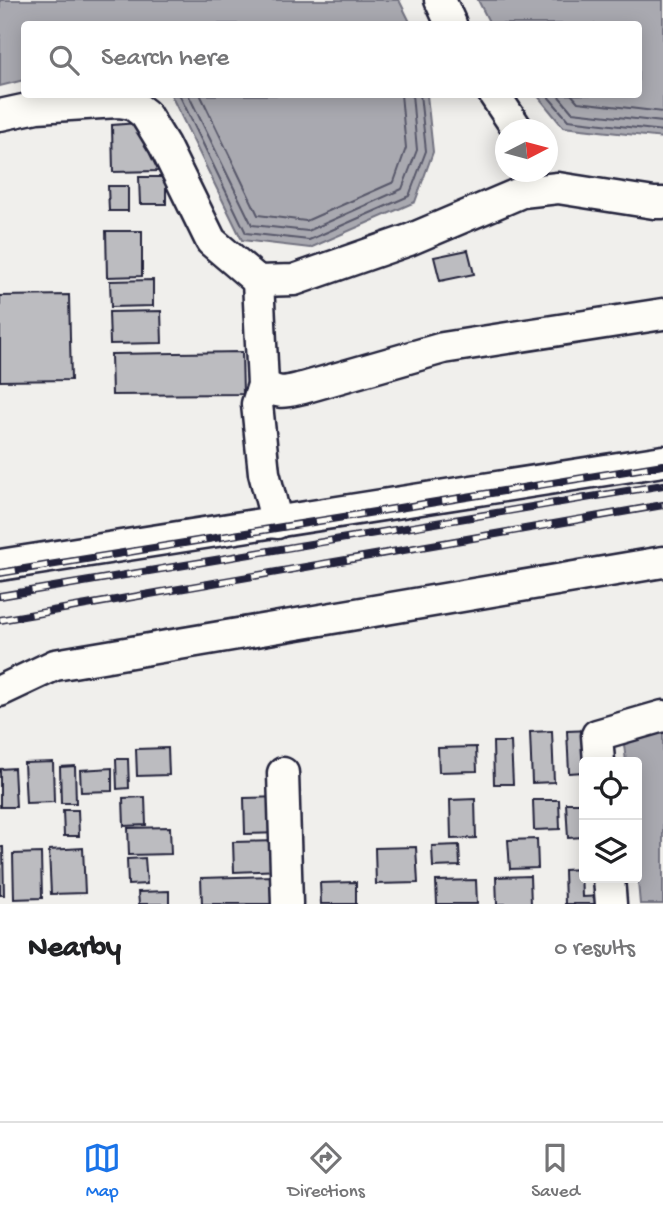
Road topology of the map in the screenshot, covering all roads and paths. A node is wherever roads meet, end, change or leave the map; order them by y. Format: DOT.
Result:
graph roads {
  1 [pos="440,0"];
  2 [pos="450,21"];
  3 [pos="497,98"];
  4 [pos="0,115"];
  5 [pos="511,119"];
  6 [pos="558,181"];
  7 [pos="547,182"];
  8 [pos="663,203"];
  9 [pos="258,281"];
  10 [pos="663,314"];
  11 [pos="263,385"];
  12 [pos="663,461"];
  13 [pos="277,523"];
  14 [pos="663,562"];
  15 [pos="0,565"];
  16 [pos="0,691"];
  17 [pos="663,716"];
  18 [pos="599,757"];
  19 [pos="283,773"];
  20 [pos="609,883"];
  21 [pos="287,904"];
  22 [pos="611,904"];
  1 -- 2 [label="street"];
  3 -- 5 [label="street"];
  4 -- 9 [label="street"];
  6 -- 8 [label="street"];
  7 -- 9 [label="street"];
  9 -- 11 [label="street"];
  10 -- 11 [label="street"];
  11 -- 13 [label="street"];
  12 -- 13 [label="street"];
  13 -- 15 [label="street"];
  14 -- 16 [label="street"];
  17 -- 18 [label="street"];
  19 -- 21 [label="street"];
  20 -- 22 [label="street"];
}
